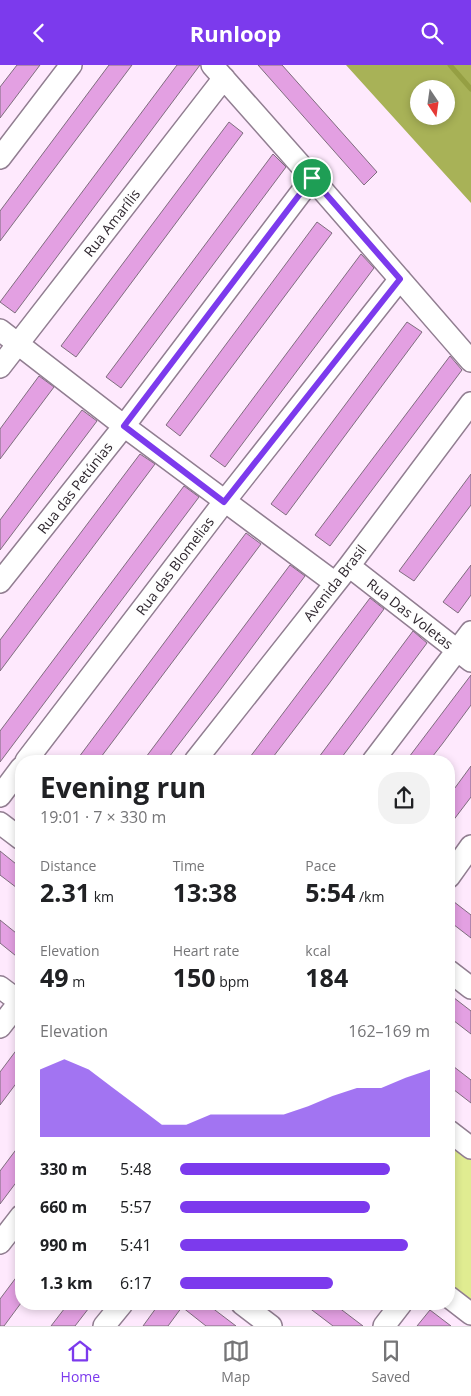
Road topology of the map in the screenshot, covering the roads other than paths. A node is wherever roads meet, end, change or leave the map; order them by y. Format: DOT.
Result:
graph roads {
  1 [pos="71,65"];
  2 [pos="218,72"];
  3 [pos="0,158"];
  4 [pos="312,178"];
  5 [pos="400,279"];
  6 [pos="0,330"];
  7 [pos="18,344"];
  8 [pos="471,361"];
  9 [pos="0,367"];
  10 [pos="471,403"];
  11 [pos="124,426"];
  12 [pos="224,502"];
  13 [pos="349,566"];
  14 [pos="0,582"];
  15 [pos="335,583"];
  16 [pos="471,631"];
  17 [pos="464,656"];
  18 [pos="31,755"];
  19 [pos="201,755"];
  20 [pos="379,755"];
  21 [pos="15,776"];
  22 [pos="0,796"];
  23 [pos="0,823"];
  24 [pos="15,834"];
  25 [pos="471,846"];
  26 [pos="455,869"];
  27 [pos="455,976"];
  28 [pos="0,987"];
  29 [pos="471,988"];
  30 [pos="15,997"];
  31 [pos="15,1008"];
  32 [pos="0,1027"];
  33 [pos="455,1136"];
  34 [pos="471,1148"];
  35 [pos="15,1224"];
  36 [pos="0,1243"];
  37 [pos="455,1302"];
  38 [pos="117,1310"];
  39 [pos="250,1310"];
  40 [pos="396,1310"];
  41 [pos="471,1314"];
  42 [pos="104,1326"];
  43 [pos="271,1326"];
  44 [pos="384,1326"];
  1 -- 3 [label="street"];
  2 -- 4 [label="street"];
  2 -- 7 [label="street, Rua Amarílis"];
  4 -- 5 [label="street"];
  4 -- 11 [label="street, Rua das Petúnias"];
  5 -- 8 [label="street"];
  5 -- 12 [label="street, Rua das Blomelias"];
  6 -- 7 [label="street"];
  7 -- 9 [label="street, Rua Amarílis"];
  7 -- 11 [label="street"];
  10 -- 13 [label="street, Avenida Brasil"];
  11 -- 12 [label="street"];
  11 -- 14 [label="street, Rua das Petúnias"];
  12 -- 15 [label="street"];
  12 -- 18 [label="street, Rua das Blomelias"];
  13 -- 15 [label="street, Avenida Brasil"];
  13 -- 17 [label="street, Rua Das Voletas"];
  15 -- 19 [label="street, Avenida Brasil"];
  16 -- 17 [label="street"];
  17 -- 20 [label="street"];
  21 -- 22 [label="street"];
  23 -- 24 [label="street"];
  25 -- 26 [label="street"];
  27 -- 29 [label="street"];
  28 -- 30 [label="street"];
  31 -- 32 [label="street"];
  33 -- 34 [label="street"];
  35 -- 36 [label="street"];
  37 -- 41 [label="street"];
  38 -- 42 [label="street"];
  39 -- 43 [label="street"];
  40 -- 44 [label="street"];
}
